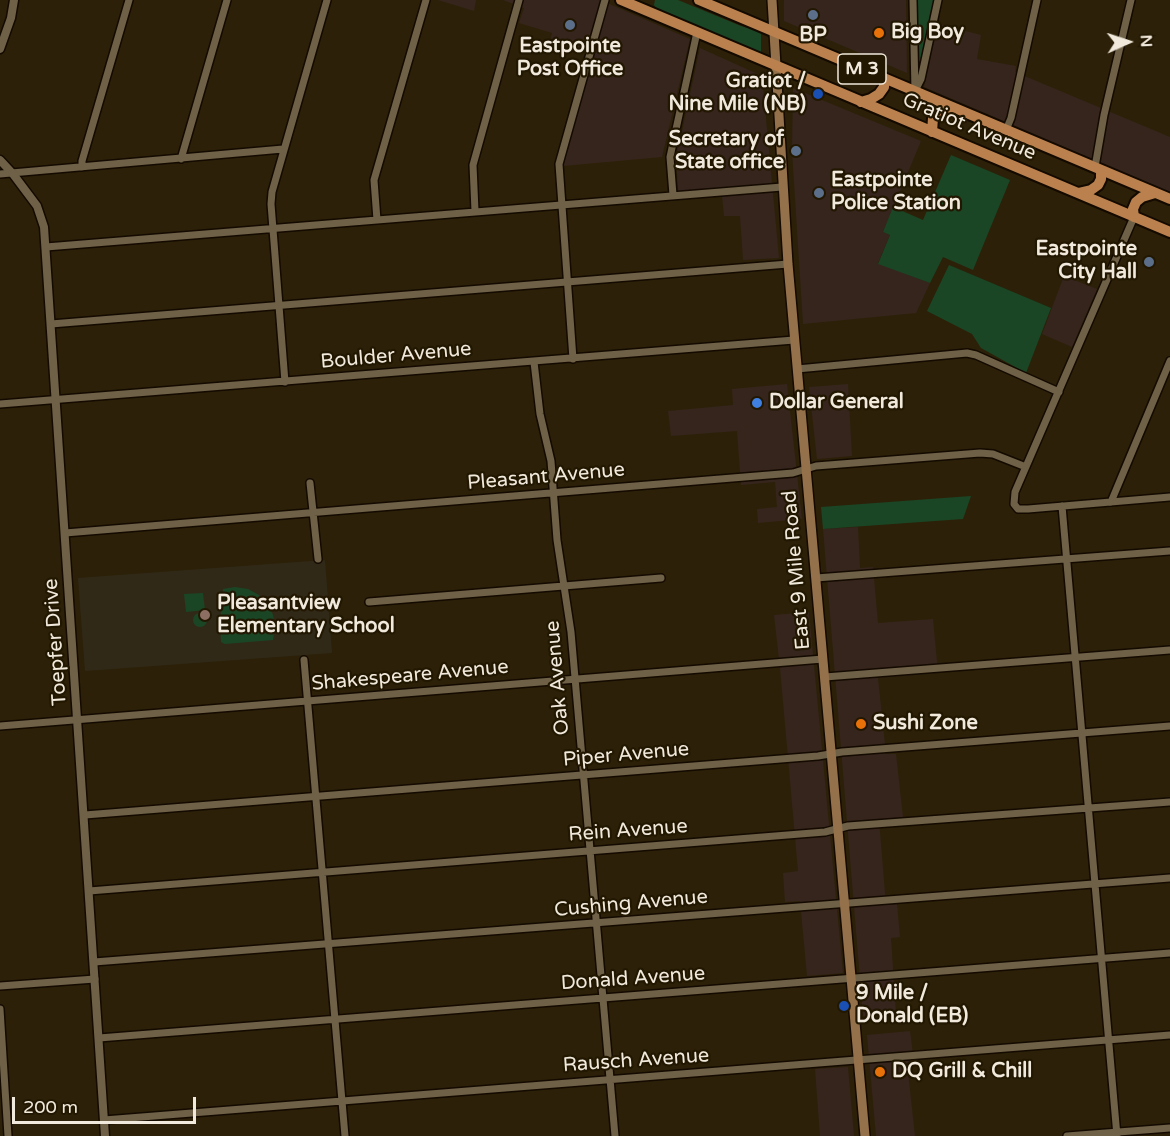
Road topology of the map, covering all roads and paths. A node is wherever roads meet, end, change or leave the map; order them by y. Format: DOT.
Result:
graph roads {
  1 [pos="14,0"];
  2 [pos="129,0"];
  3 [pos="227,0"];
  4 [pos="327,0"];
  5 [pos="426,0"];
  6 [pos="519,0"];
  7 [pos="605,0"];
  8 [pos="621,0"];
  9 [pos="649,0"];
  10 [pos="699,0"];
  11 [pos="772,0"];
  12 [pos="913,0"];
  13 [pos="938,0"];
  14 [pos="1037,0"];
  15 [pos="1131,0"];
  16 [pos="649,12"];
  17 [pos="697,32"];
  18 [pos="773,32"];
  19 [pos="0,49"];
  20 [pos="775,65"];
  21 [pos="884,78"];
  22 [pos="915,91"];
  23 [pos="861,102"];
  24 [pos="951,107"];
  25 [pos="1006,130"];
  26 [pos="932,132"];
  27 [pos="283,149"];
  28 [pos="181,159"];
  29 [pos="0,160"];
  30 [pos="82,167"];
  31 [pos="1098,169"];
  32 [pos="0,174"];
  33 [pos="13,174"];
  34 [pos="782,187"];
  35 [pos="1078,193"];
  36 [pos="1155,193"];
  37 [pos="673,195"];
  38 [pos="1170,199"];
  39 [pos="561,205"];
  40 [pos="475,211"];
  41 [pos="1134,217"];
  42 [pos="377,220"];
  43 [pos="274,229"];
  44 [pos="1170,232"];
  45 [pos="46,247"];
  46 [pos="788,264"];
  47 [pos="567,282"];
  48 [pos="280,306"];
  49 [pos="51,324"];
  50 [pos="795,340"];
  51 [pos="573,359"];
  52 [pos="1170,361"];
  53 [pos="534,362"];
  54 [pos="797,369"];
  55 [pos="285,382"];
  56 [pos="1059,392"];
  57 [pos="56,400"];
  58 [pos="0,404"];
  59 [pos="1026,467"];
  60 [pos="806,469"];
  61 [pos="310,483"];
  62 [pos="553,493"];
  63 [pos="1170,497"];
  64 [pos="1111,502"];
  65 [pos="1062,506"];
  66 [pos="314,512"];
  67 [pos="65,532"];
  68 [pos="1170,551"];
  69 [pos="318,559"];
  70 [pos="1067,559"];
  71 [pos="661,578"];
  72 [pos="816,578"];
  73 [pos="564,586"];
  74 [pos="369,602"];
  75 [pos="1170,650"];
  76 [pos="1075,657"];
  77 [pos="823,658"];
  78 [pos="304,660"];
  79 [pos="825,677"];
  80 [pos="575,679"];
  81 [pos="308,701"];
  82 [pos="78,720"];
  83 [pos="0,726"];
  84 [pos="1170,726"];
  85 [pos="1082,733"];
  86 [pos="832,755"];
  87 [pos="583,775"];
  88 [pos="316,796"];
  89 [pos="1170,802"];
  90 [pos="1088,809"];
  91 [pos="85,815"];
  92 [pos="838,828"];
  93 [pos="589,850"];
  94 [pos="322,872"];
  95 [pos="1170,878"];
  96 [pos="1094,883"];
  97 [pos="89,891"];
  98 [pos="845,903"];
  99 [pos="596,923"];
  100 [pos="328,944"];
  101 [pos="1170,954"];
  102 [pos="1100,959"];
  103 [pos="94,963"];
  104 [pos="95,979"];
  105 [pos="851,979"];
  106 [pos="0,986"];
  107 [pos="602,998"];
  108 [pos="0,1009"];
  109 [pos="335,1020"];
  110 [pos="1170,1035"];
  111 [pos="99,1038"];
  112 [pos="1107,1040"];
  113 [pos="858,1060"];
  114 [pos="610,1079"];
  115 [pos="342,1100"];
  116 [pos="105,1120"];
  117 [pos="1170,1128"];
  118 [pos="1117,1134"];
  119 [pos="8,1136"];
  120 [pos="105,1136"];
  121 [pos="345,1136"];
  122 [pos="615,1136"];
  123 [pos="865,1136"];
  124 [pos="1067,1136"];
  1 -- 19 [label="street"];
  2 -- 30 [label="street"];
  3 -- 28 [label="street"];
  4 -- 27 [label="street"];
  5 -- 42 [label="street"];
  6 -- 40 [label="street"];
  7 -- 39 [label="street"];
  8 -- 16 [label="main road, Gratiot Avenue / M 3"];
  9 -- 16 [label="main road"];
  10 -- 18 [label="main road, Gratiot Avenue / M 3"];
  11 -- 18 [label="main road, East 9 Mile Road"];
  12 -- 22 [label="street"];
  13 -- 22 [label="street"];
  14 -- 25 [label="street"];
  15 -- 31 [label="street"];
  16 -- 17 [label="main road, Gratiot Avenue / M 3"];
  17 -- 20 [label="main road, Gratiot Avenue / M 3"];
  17 -- 37 [label="street"];
  18 -- 20 [label="main road, East 9 Mile Road"];
  18 -- 21 [label="main road, Gratiot Avenue / M 3"];
  20 -- 23 [label="main road, Gratiot Avenue / M 3"];
  20 -- 34 [label="main road, East 9 Mile Road"];
  21 -- 22 [label="main road, Gratiot Avenue / M 3"];
  21 -- 23 [label="main road"];
  22 -- 24 [label="main road, Gratiot Avenue / M 3"];
  23 -- 26 [label="main road, Gratiot Avenue / M 3"];
  24 -- 25 [label="main road, Gratiot Avenue / M 3"];
  24 -- 26 [label="main road"];
  25 -- 31 [label="main road, Gratiot Avenue / M 3"];
  26 -- 35 [label="main road, Gratiot Avenue / M 3"];
  27 -- 28 [label="street"];
  27 -- 43 [label="street"];
  28 -- 30 [label="street"];
  29 -- 33 [label="street, Toepfer Drive"];
  30 -- 33 [label="street"];
  31 -- 35 [label="main road"];
  31 -- 36 [label="main road, Gratiot Avenue / M 3"];
  32 -- 33 [label="street"];
  33 -- 45 [label="street, Toepfer Drive"];
  34 -- 37 [label="street"];
  34 -- 46 [label="main road, East 9 Mile Road"];
  35 -- 41 [label="main road, Gratiot Avenue / M 3"];
  36 -- 38 [label="main road, Gratiot Avenue / M 3"];
  36 -- 41 [label="main road"];
  37 -- 39 [label="street"];
  39 -- 40 [label="street"];
  39 -- 47 [label="street"];
  40 -- 42 [label="street"];
  41 -- 44 [label="main road, Gratiot Avenue / M 3"];
  41 -- 56 [label="street"];
  42 -- 43 [label="street"];
  43 -- 45 [label="street"];
  43 -- 48 [label="street"];
  45 -- 49 [label="street, Toepfer Drive"];
  46 -- 47 [label="street"];
  46 -- 50 [label="main road, East 9 Mile Road"];
  47 -- 48 [label="street"];
  47 -- 51 [label="street"];
  48 -- 49 [label="street"];
  48 -- 55 [label="street"];
  49 -- 57 [label="street, Toepfer Drive"];
  50 -- 51 [label="street, Boulder Avenue"];
  50 -- 54 [label="main road, East 9 Mile Road"];
  51 -- 53 [label="street, Boulder Avenue"];
  52 -- 64 [label="street"];
  53 -- 55 [label="street, Boulder Avenue"];
  53 -- 62 [label="street, Oak Avenue"];
  54 -- 56 [label="street"];
  54 -- 60 [label="main road, East 9 Mile Road"];
  55 -- 57 [label="street, Boulder Avenue"];
  56 -- 59 [label="street"];
  57 -- 58 [label="street, Boulder Avenue"];
  57 -- 67 [label="street, Toepfer Drive"];
  59 -- 60 [label="street, Pleasant Avenue"];
  59 -- 65 [label="street"];
  60 -- 62 [label="street, Pleasant Avenue"];
  60 -- 72 [label="main road, East 9 Mile Road"];
  61 -- 66 [label="street"];
  62 -- 66 [label="street, Pleasant Avenue"];
  62 -- 73 [label="street, Oak Avenue"];
  63 -- 64 [label="street"];
  64 -- 65 [label="street"];
  65 -- 70 [label="street"];
  66 -- 67 [label="street, Pleasant Avenue"];
  66 -- 69 [label="street"];
  67 -- 82 [label="street, Toepfer Drive"];
  68 -- 70 [label="street"];
  70 -- 72 [label="street"];
  70 -- 76 [label="street"];
  71 -- 73 [label="street"];
  72 -- 77 [label="main road, East 9 Mile Road"];
  73 -- 74 [label="street"];
  73 -- 80 [label="street, Oak Avenue"];
  75 -- 76 [label="street"];
  76 -- 79 [label="street"];
  76 -- 85 [label="street"];
  77 -- 79 [label="main road, East 9 Mile Road"];
  77 -- 80 [label="street, Shakespeare Avenue"];
  78 -- 81 [label="street"];
  79 -- 86 [label="main road, East 9 Mile Road"];
  80 -- 81 [label="street, Shakespeare Avenue"];
  80 -- 87 [label="street, Oak Avenue"];
  81 -- 82 [label="street, Shakespeare Avenue"];
  81 -- 88 [label="street"];
  82 -- 83 [label="street, Shakespeare Avenue"];
  82 -- 91 [label="street, Toepfer Drive"];
  84 -- 85 [label="street, Piper Avenue"];
  85 -- 86 [label="street, Piper Avenue"];
  85 -- 90 [label="street"];
  86 -- 87 [label="street, Piper Avenue"];
  86 -- 92 [label="main road, East 9 Mile Road"];
  87 -- 88 [label="street, Piper Avenue"];
  87 -- 93 [label="street, Oak Avenue"];
  88 -- 91 [label="street, Piper Avenue"];
  88 -- 94 [label="street"];
  89 -- 90 [label="street, Rein Avenue"];
  90 -- 92 [label="street, Rein Avenue"];
  90 -- 96 [label="street"];
  91 -- 97 [label="street, Toepfer Drive"];
  92 -- 93 [label="street, Rein Avenue"];
  92 -- 98 [label="main road, East 9 Mile Road"];
  93 -- 94 [label="street, Rein Avenue"];
  93 -- 99 [label="street, Oak Avenue"];
  94 -- 97 [label="street, Rein Avenue"];
  94 -- 100 [label="street"];
  95 -- 96 [label="street, Cushing Avenue"];
  96 -- 98 [label="street, Cushing Avenue"];
  96 -- 102 [label="street"];
  97 -- 103 [label="street, Toepfer Drive"];
  98 -- 99 [label="street, Cushing Avenue"];
  98 -- 105 [label="main road, East 9 Mile Road"];
  99 -- 100 [label="street, Cushing Avenue"];
  99 -- 107 [label="street, Oak Avenue"];
  100 -- 103 [label="street, Cushing Avenue"];
  100 -- 109 [label="street"];
  101 -- 102 [label="street, Donald Avenue"];
  102 -- 105 [label="street, Donald Avenue"];
  102 -- 112 [label="street"];
  103 -- 104 [label="street, Toepfer Drive"];
  104 -- 106 [label="street"];
  104 -- 111 [label="street, Toepfer Drive"];
  105 -- 107 [label="street, Donald Avenue"];
  105 -- 113 [label="main road, East 9 Mile Road"];
  107 -- 109 [label="street, Donald Avenue"];
  107 -- 114 [label="street, Oak Avenue"];
  108 -- 119 [label="street"];
  109 -- 111 [label="street, Donald Avenue"];
  109 -- 115 [label="street"];
  110 -- 112 [label="street, Rausch Avenue"];
  111 -- 116 [label="street, Toepfer Drive"];
  112 -- 113 [label="street, Rausch Avenue"];
  112 -- 118 [label="street"];
  113 -- 114 [label="street, Rausch Avenue"];
  113 -- 123 [label="main road, East 9 Mile Road"];
  114 -- 115 [label="street, Rausch Avenue"];
  114 -- 122 [label="street, Oak Avenue"];
  115 -- 116 [label="street, Rausch Avenue"];
  115 -- 121 [label="street"];
  116 -- 120 [label="street, Toepfer Drive"];
  117 -- 118 [label="street"];
  118 -- 124 [label="street"];
}
